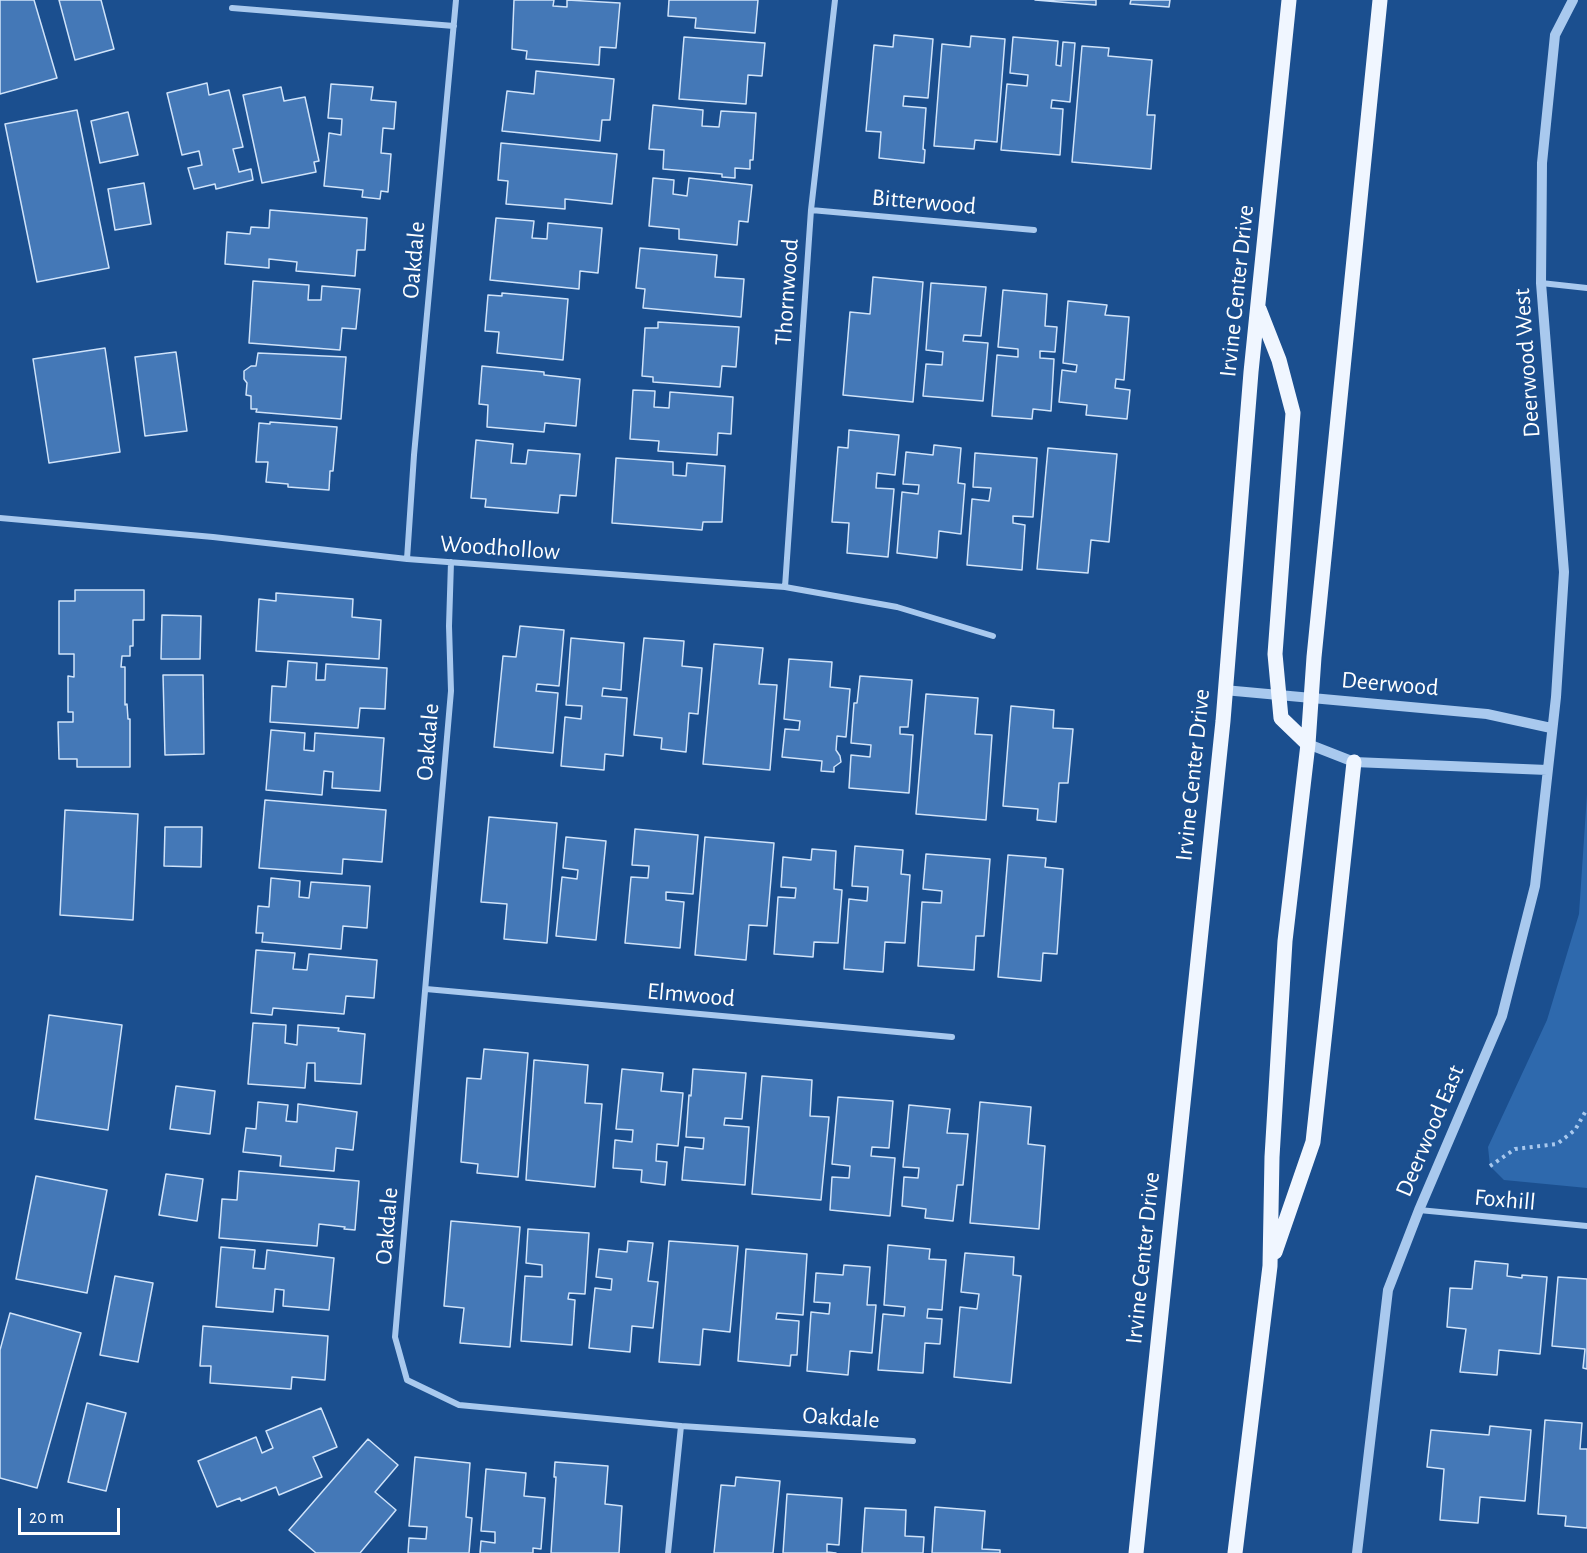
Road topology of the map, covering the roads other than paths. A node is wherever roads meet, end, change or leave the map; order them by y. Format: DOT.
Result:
graph roads {
  1 [pos="456,0"];
  2 [pos="835,0"];
  3 [pos="1289,0"];
  4 [pos="1380,0"];
  5 [pos="1573,0"];
  6 [pos="232,8"];
  7 [pos="454,26"];
  8 [pos="811,210"];
  9 [pos="1034,230"];
  10 [pos="1541,283"];
  11 [pos="1587,288"];
  12 [pos="1258,306"];
  13 [pos="0,518"];
  14 [pos="407,559"];
  15 [pos="451,562"];
  16 [pos="785,587"];
  17 [pos="993,636"];
  18 [pos="1224,690"];
  19 [pos="1279,695"];
  20 [pos="1312,697"];
  21 [pos="1551,728"];
  22 [pos="1308,744"];
  23 [pos="1354,762"];
  24 [pos="1547,770"];
  25 [pos="426,989"];
  26 [pos="952,1037"];
  27 [pos="1419,1210"];
  28 [pos="1587,1226"];
  29 [pos="1270,1266"];
  30 [pos="681,1426"];
  31 [pos="913,1441"];
  32 [pos="668,1553"];
  33 [pos="1136,1553"];
  34 [pos="1235,1553"];
  35 [pos="1357,1553"];
  1 -- 7 [label="street, Oakdale"];
  2 -- 8 [label="street, Thornwood"];
  3 -- 12 [label="main road, Irvine Center Drive"];
  4 -- 20 [label="main road"];
  5 -- 10 [label="street, Deerwood West"];
  6 -- 7 [label="street"];
  7 -- 14 [label="street, Oakdale"];
  8 -- 9 [label="street, Bitterwood"];
  8 -- 16 [label="street, Thornwood"];
  10 -- 11 [label="street"];
  10 -- 21 [label="street, Deerwood West"];
  12 -- 18 [label="main road, Irvine Center Drive"];
  12 -- 19 [label="main road"];
  13 -- 14 [label="street, Woodhollow"];
  14 -- 15 [label="street, Woodhollow"];
  15 -- 16 [label="street, Woodhollow"];
  15 -- 25 [label="street, Oakdale"];
  16 -- 17 [label="street, Woodhollow"];
  18 -- 19 [label="street, Deerwood"];
  18 -- 33 [label="main road, Irvine Center Drive"];
  19 -- 20 [label="street, Deerwood"];
  19 -- 22 [label="main road"];
  20 -- 21 [label="street, Deerwood"];
  20 -- 22 [label="main road"];
  21 -- 24 [label="street, Deerwood East"];
  22 -- 23 [label="street"];
  22 -- 29 [label="main road"];
  23 -- 24 [label="street"];
  23 -- 29 [label="main road"];
  24 -- 27 [label="street, Deerwood East"];
  25 -- 26 [label="street, Elmwood"];
  25 -- 30 [label="street, Oakdale"];
  27 -- 28 [label="street, Foxhill"];
  27 -- 35 [label="street, Deerwood East"];
  29 -- 34 [label="main road"];
  30 -- 31 [label="street, Oakdale"];
  30 -- 32 [label="street"];
}
